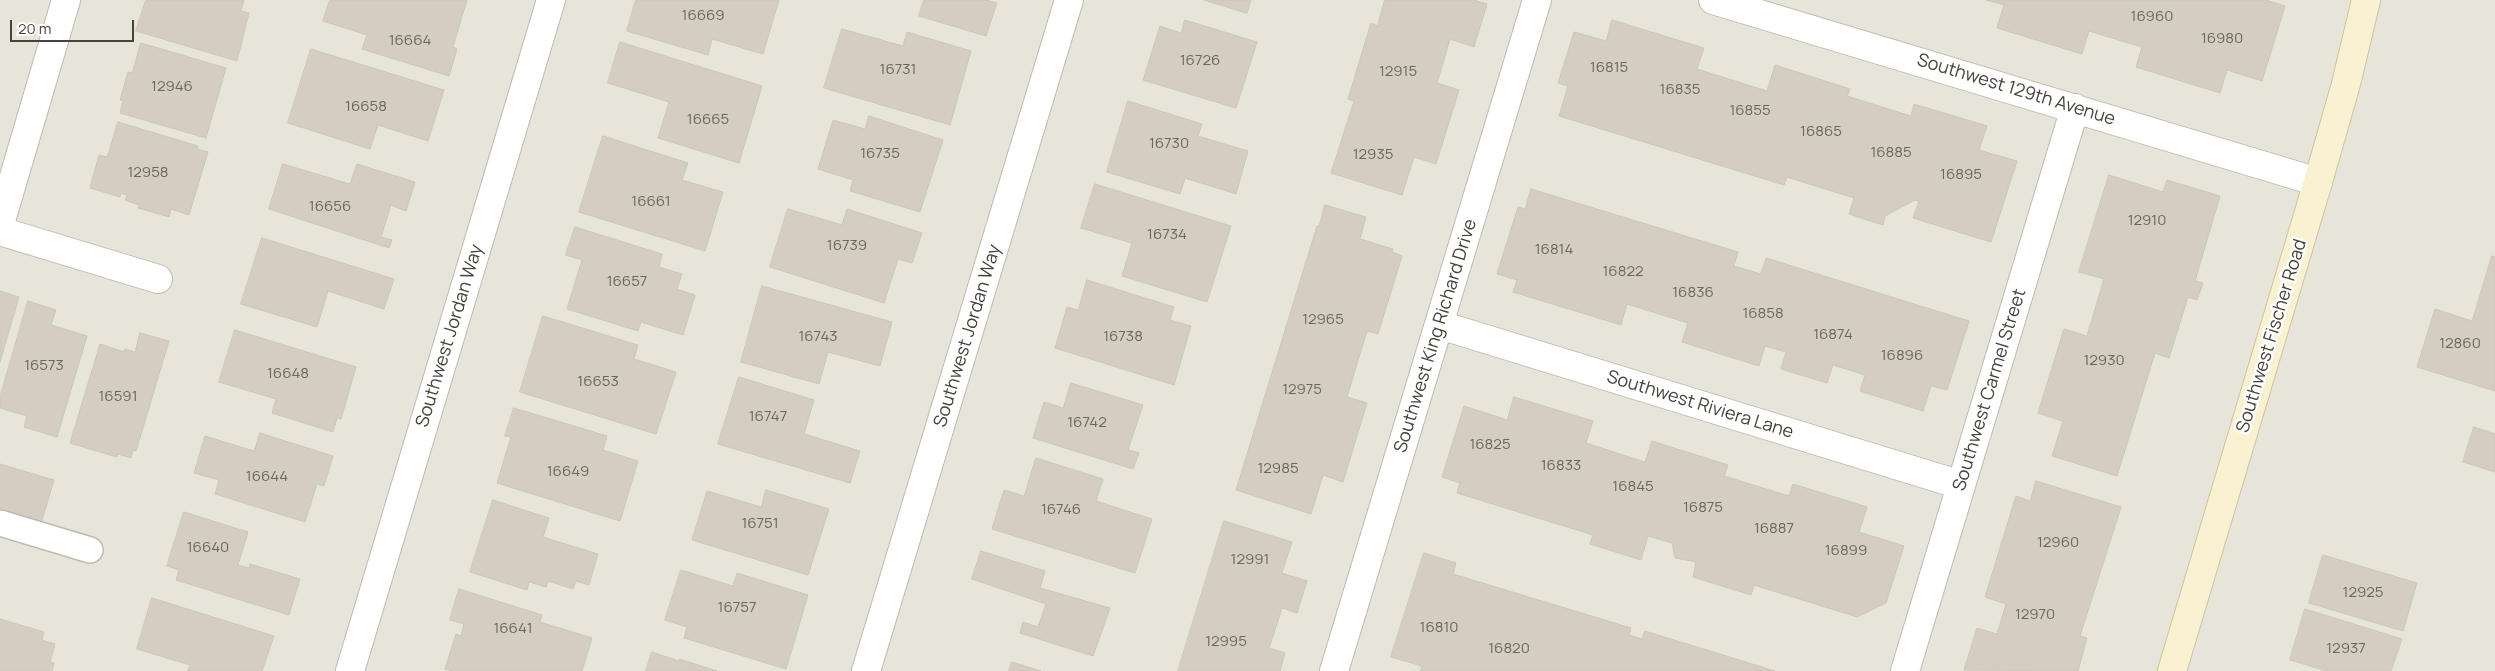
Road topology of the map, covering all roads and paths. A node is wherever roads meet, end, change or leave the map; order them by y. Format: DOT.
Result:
graph roads {
  1 [pos="66,0"];
  2 [pos="551,0"];
  3 [pos="1069,0"];
  4 [pos="1537,0"];
  5 [pos="1713,0"];
  6 [pos="2366,0"];
  7 [pos="2075,108"];
  8 [pos="2318,182"];
  9 [pos="0,224"];
  10 [pos="0,231"];
  11 [pos="158,279"];
  12 [pos="1440,325"];
  13 [pos="1961,485"];
  14 [pos="0,523"];
  15 [pos="90,550"];
  16 [pos="350,671"];
  17 [pos="866,671"];
  18 [pos="1334,671"];
  19 [pos="1905,671"];
  20 [pos="2172,671"];
  1 -- 9 [label="street"];
  2 -- 16 [label="street, Southwest Jordan Way"];
  3 -- 17 [label="street, Southwest Jordan Way"];
  4 -- 12 [label="street, Southwest King Richard Drive"];
  5 -- 7 [label="street, Southwest 129th Avenue"];
  6 -- 8 [label="street, Southwest Fischer Road"];
  7 -- 8 [label="street, Southwest 129th Avenue"];
  7 -- 13 [label="street, Southwest Carmel Street"];
  8 -- 20 [label="street, Southwest Fischer Road"];
  10 -- 11 [label="street"];
  12 -- 13 [label="street, Southwest Riviera Lane"];
  12 -- 18 [label="street, Southwest King Richard Drive"];
  13 -- 19 [label="street, Southwest Carmel Street"];
  14 -- 15 [label="lane"];
}
